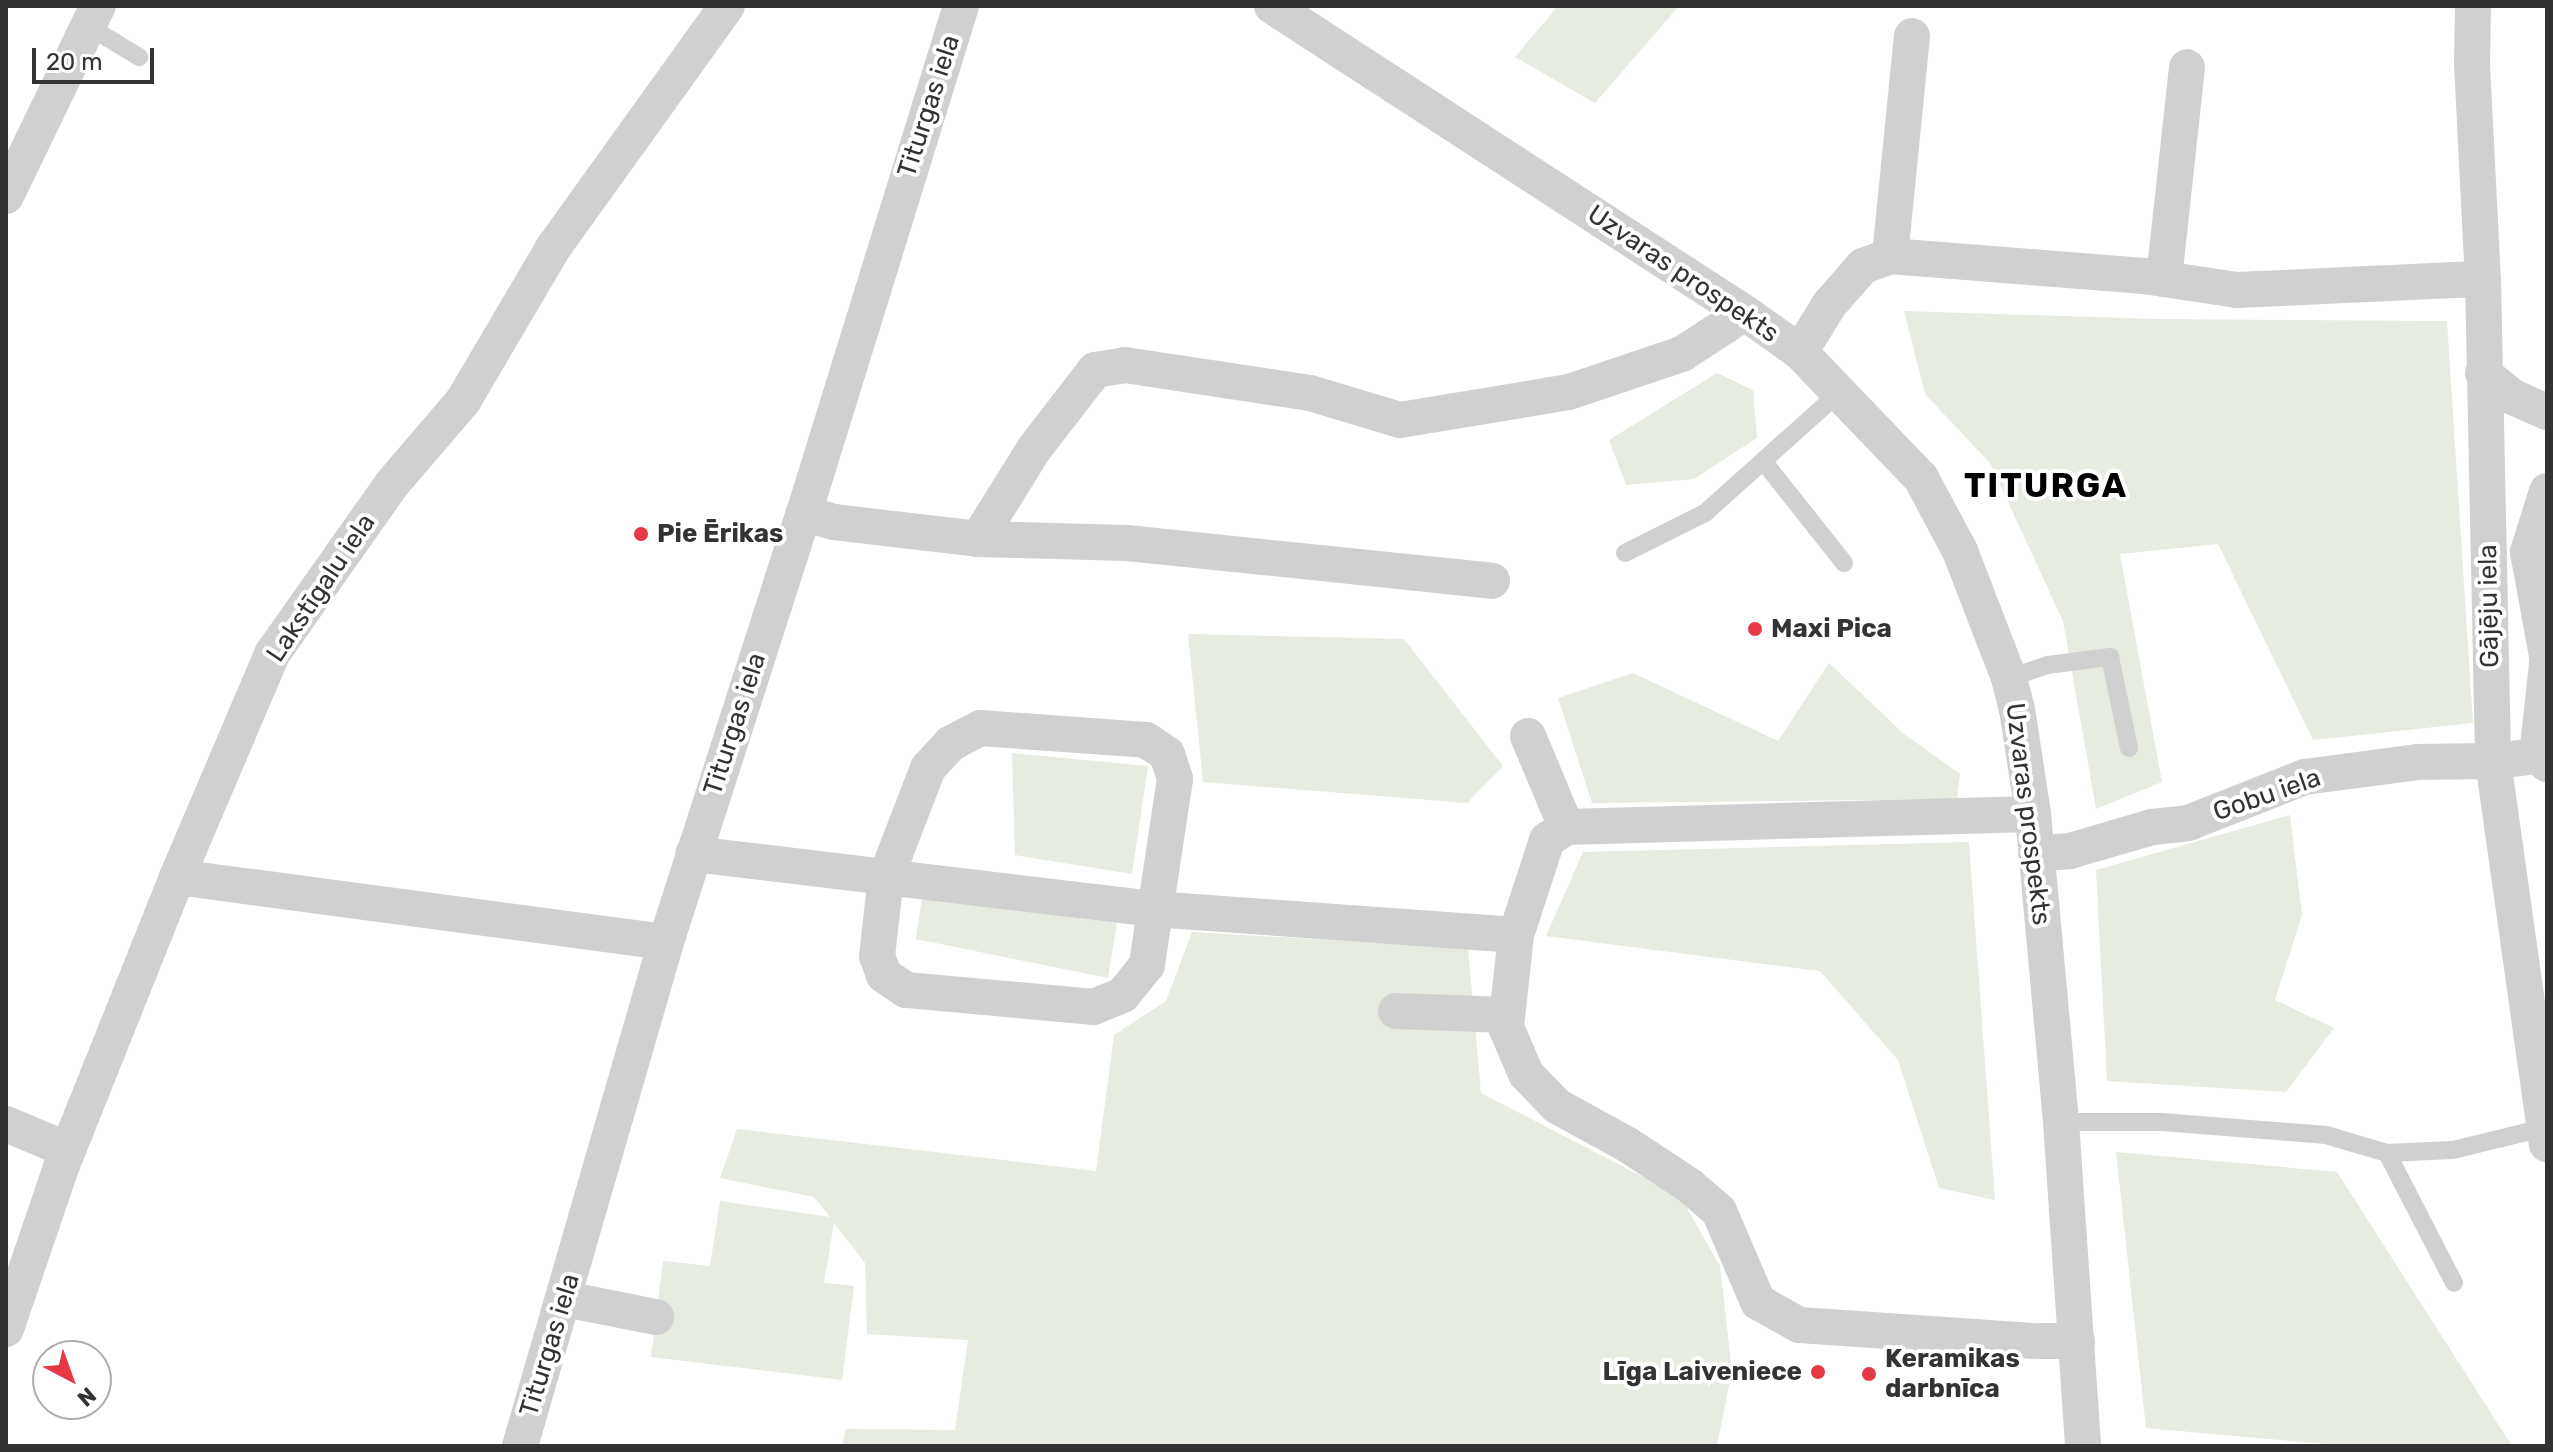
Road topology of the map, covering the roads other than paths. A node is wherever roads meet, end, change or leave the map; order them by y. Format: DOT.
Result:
graph roads {
  1 [pos="727,6"];
  2 [pos="961,6"];
  3 [pos="1272,6"];
  4 [pos="2473,6"];
  5 [pos="93,16"];
  6 [pos="1912,36"];
  7 [pos="139,57"];
  8 [pos="2187,67"];
  9 [pos="6,196"];
  10 [pos="1890,256"];
  11 [pos="2164,279"];
  12 [pos="2483,279"];
  13 [pos="1745,313"];
  14 [pos="1800,352"];
  15 [pos="2483,373"];
  16 [pos="1840,392"];
  17 [pos="2547,412"];
  18 [pos="1764,462"];
  19 [pos="2547,491"];
  20 [pos="804,513"];
  21 [pos="978,539"];
  22 [pos="1625,553"];
  23 [pos="1844,563"];
  24 [pos="1492,581"];
  25 [pos="2547,656"];
  26 [pos="2547,664"];
  27 [pos="2009,678"];
  28 [pos="1528,736"];
  29 [pos="2129,748"];
  30 [pos="2542,760"];
  31 [pos="2493,761"];
  32 [pos="2033,814"];
  33 [pos="1566,827"];
  34 [pos="2036,853"];
  35 [pos="693,854"];
  36 [pos="177,877"];
  37 [pos="886,877"];
  38 [pos="1153,909"];
  39 [pos="1516,935"];
  40 [pos="666,942"];
  41 [pos="1396,1011"];
  42 [pos="1507,1015"];
  43 [pos="2061,1122"];
  44 [pos="6,1124"];
  45 [pos="2545,1136"];
  46 [pos="68,1150"];
  47 [pos="2387,1153"];
  48 [pos="2454,1283"];
  49 [pos="565,1299"];
  50 [pos="656,1317"];
  51 [pos="6,1329"];
  52 [pos="2077,1341"];
  53 [pos="520,1446"];
  54 [pos="2083,1446"];
  1 -- 36 [label="street, Lakstīgalu iela"];
  2 -- 20 [label="street, Titurgas iela"];
  3 -- 13 [label="street, Uzvaras prospekts"];
  4 -- 12 [label="street, Gājēju iela"];
  5 -- 7 [label="lane"];
  5 -- 9 [label="street"];
  6 -- 10 [label="street"];
  8 -- 11 [label="street"];
  10 -- 11 [label="street"];
  10 -- 14 [label="street"];
  11 -- 12 [label="street"];
  12 -- 15 [label="street, Gājēju iela"];
  13 -- 14 [label="street, Uzvaras prospekts"];
  13 -- 21 [label="street"];
  14 -- 16 [label="street, Uzvaras prospekts"];
  15 -- 17 [label="street"];
  15 -- 31 [label="street, Gājēju iela"];
  16 -- 18 [label="lane"];
  16 -- 27 [label="street, Uzvaras prospekts"];
  18 -- 22 [label="lane"];
  18 -- 23 [label="lane"];
  19 -- 25 [label="street"];
  20 -- 21 [label="street"];
  20 -- 35 [label="street, Titurgas iela"];
  21 -- 24 [label="street"];
  26 -- 30 [label="street"];
  27 -- 29 [label="lane"];
  27 -- 32 [label="street, Uzvaras prospekts"];
  28 -- 33 [label="street"];
  30 -- 31 [label="street, Gobu iela"];
  31 -- 34 [label="street, Gobu iela"];
  31 -- 45 [label="street, Gājēju iela"];
  32 -- 33 [label="street"];
  32 -- 34 [label="street, Uzvaras prospekts"];
  33 -- 39 [label="street"];
  34 -- 43 [label="street, Uzvaras prospekts"];
  35 -- 37 [label="street"];
  35 -- 40 [label="street, Titurgas iela"];
  36 -- 40 [label="street"];
  36 -- 46 [label="street, Lakstīgalu iela"];
  37 -- 38 [label="street"];
  37 -- 38 [label="street"];
  37 -- 38 [label="street"];
  38 -- 39 [label="street"];
  39 -- 42 [label="street"];
  40 -- 49 [label="street, Titurgas iela"];
  41 -- 42 [label="street"];
  42 -- 52 [label="street"];
  43 -- 47 [label="lane"];
  43 -- 52 [label="street, Uzvaras prospekts"];
  44 -- 46 [label="street"];
  45 -- 47 [label="lane"];
  46 -- 51 [label="street, Lakstīgalu iela"];
  47 -- 48 [label="lane"];
  49 -- 50 [label="street"];
  49 -- 53 [label="street, Titurgas iela"];
  52 -- 54 [label="street, Uzvaras prospekts"];
}
